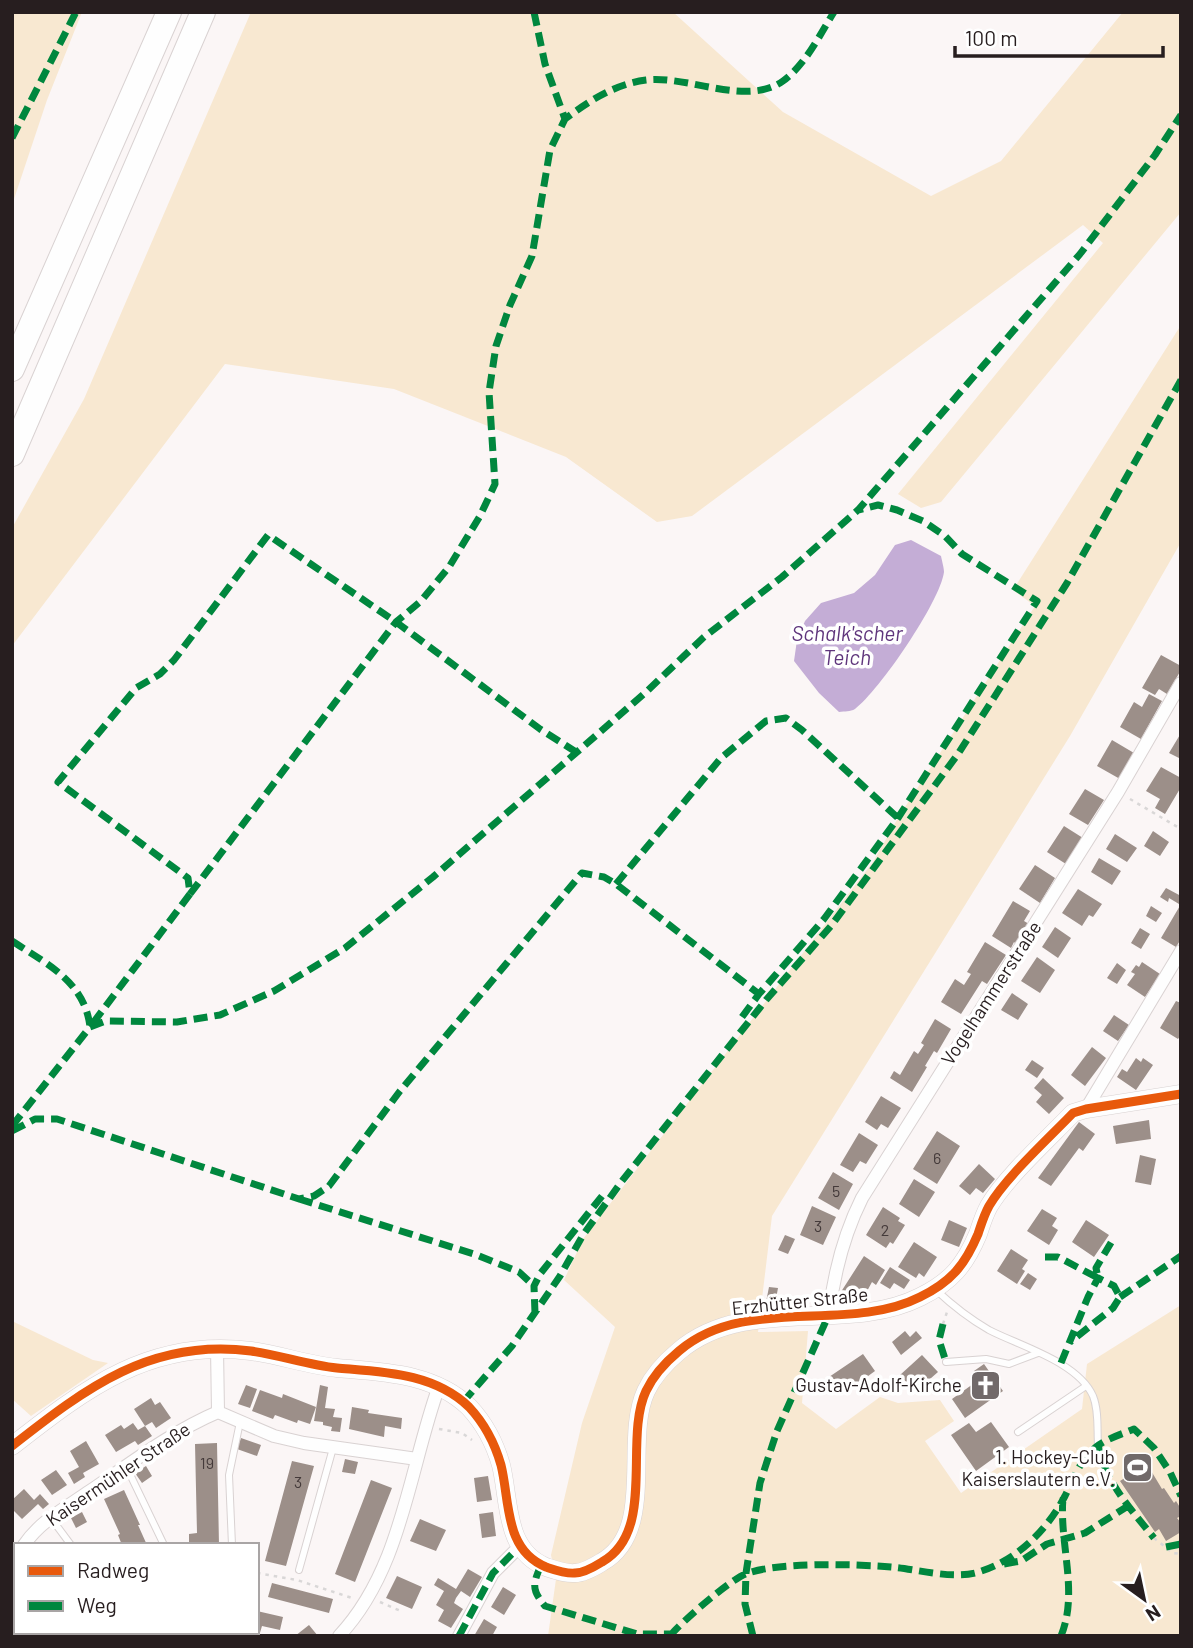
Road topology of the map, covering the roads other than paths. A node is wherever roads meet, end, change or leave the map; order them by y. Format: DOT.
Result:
graph roads {
  1 [pos="169,12"];
  2 [pos="203,12"];
  3 [pos="12,369"];
  4 [pos="12,454"];
  5 [pos="1181,682"];
  6 [pos="1181,951"];
  7 [pos="1181,1094"];
  8 [pos="1086,1109"];
  9 [pos="935,1289"];
  10 [pos="829,1314"];
  11 [pos="217,1348"];
  12 [pos="1038,1353"];
  13 [pos="946,1362"];
  14 [pos="439,1386"];
  15 [pos="1086,1386"];
  16 [pos="218,1412"];
  17 [pos="240,1422"];
  18 [pos="1018,1432"];
  19 [pos="1098,1445"];
  20 [pos="12,1446"];
  21 [pos="334,1446"];
  22 [pos="417,1459"];
  23 [pos="126,1466"];
  24 [pos="51,1518"];
  25 [pos="26,1543"];
  26 [pos="70,1543"];
  27 [pos="163,1543"];
  28 [pos="232,1543"];
  29 [pos="520,1546"];
  30 [pos="299,1570"];
  31 [pos="339,1636"];
  32 [pos="459,1636"];
  1 -- 3 [label="highway"];
  2 -- 4 [label="highway"];
  5 -- 10 [label="street, Vogelhammerstraße"];
  6 -- 8 [label="street"];
  7 -- 8 [label="street, Erzhütter Straße"];
  8 -- 9 [label="street, Erzhütter Straße"];
  9 -- 10 [label="street, Erzhütter Straße"];
  9 -- 12 [label="lane"];
  10 -- 29 [label="street, Erzhütter Straße"];
  11 -- 14 [label="street"];
  11 -- 16 [label="street"];
  11 -- 20 [label="street"];
  12 -- 13 [label="lane"];
  12 -- 15 [label="lane"];
  14 -- 22 [label="street"];
  14 -- 29 [label="street"];
  15 -- 18 [label="lane"];
  15 -- 19 [label="lane"];
  16 -- 17 [label="street"];
  16 -- 23 [label="street, Kaisermühler Straße"];
  17 -- 21 [label="street"];
  17 -- 28 [label="lane"];
  21 -- 22 [label="street"];
  21 -- 30 [label="lane"];
  22 -- 31 [label="street"];
  23 -- 24 [label="street, Kaisermühler Straße"];
  23 -- 27 [label="lane"];
  24 -- 25 [label="street, Kaisermühler Straße"];
  24 -- 26 [label="lane"];
  29 -- 32 [label="street"];
}
